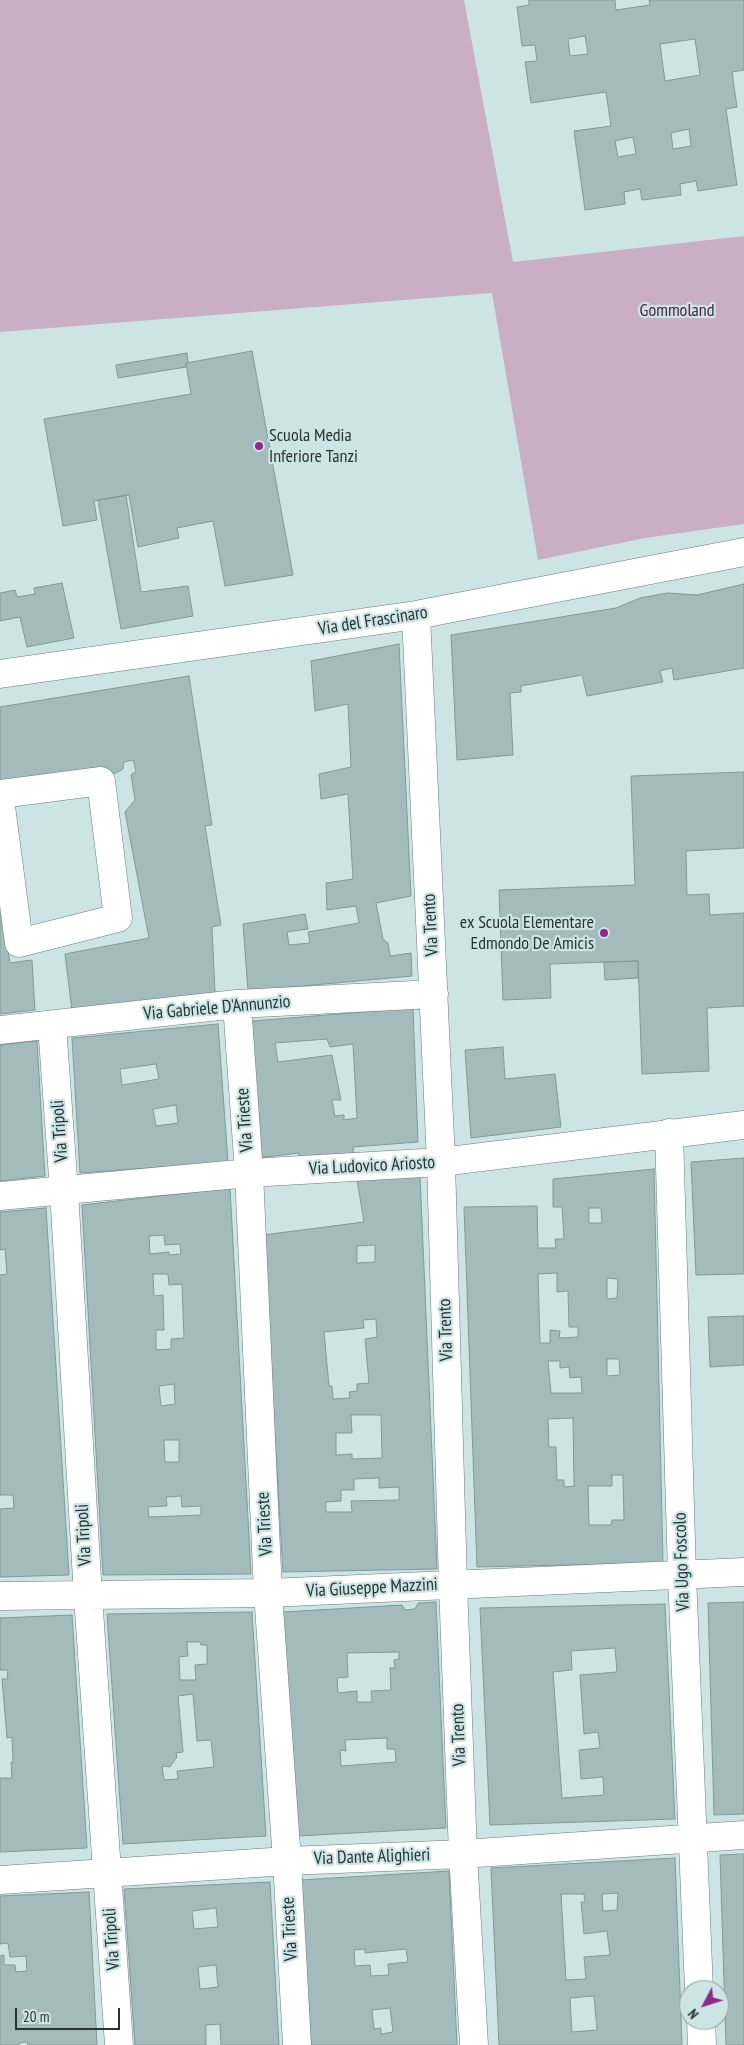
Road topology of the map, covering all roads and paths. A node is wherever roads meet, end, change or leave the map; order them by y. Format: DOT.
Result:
graph roads {
  1 [pos="744,552"];
  2 [pos="416,615"];
  3 [pos="0,674"];
  4 [pos="0,794"];
  5 [pos="0,799"];
  6 [pos="434,994"];
  7 [pos="237,1004"];
  8 [pos="52,1025"];
  9 [pos="0,1030"];
  10 [pos="744,1125"];
  11 [pos="669,1133"];
  12 [pos="441,1162"];
  13 [pos="249,1173"];
  14 [pos="64,1191"];
  15 [pos="0,1196"];
  16 [pos="744,1572"];
  17 [pos="682,1575"];
  18 [pos="453,1584"];
  19 [pos="268,1593"];
  20 [pos="0,1596"];
  21 [pos="88,1596"];
  22 [pos="744,1835"];
  23 [pos="694,1838"];
  24 [pos="463,1854"];
  25 [pos="287,1861"];
  26 [pos="108,1873"];
  27 [pos="0,1880"];
  28 [pos="700,1980"];
  29 [pos="701,2030"];
  30 [pos="119,2045"];
  31 [pos="297,2045"];
  32 [pos="474,2045"];
  33 [pos="702,2045"];
  1 -- 2 [label="street, Via del Frascinaro"];
  2 -- 3 [label="street, Via del Frascinaro"];
  2 -- 6 [label="street, Via Trento"];
  4 -- 5 [label="street"];
  6 -- 7 [label="street, Via Gabriele D'Annunzio"];
  6 -- 12 [label="street, Via Trento"];
  7 -- 8 [label="street, Via Gabriele D'Annunzio"];
  7 -- 13 [label="street, Via Trieste"];
  8 -- 9 [label="street, Via Gabriele D'Annunzio"];
  8 -- 14 [label="street, Via Tripoli"];
  10 -- 11 [label="street, Via Ludovico Ariosto"];
  11 -- 12 [label="street, Via Ludovico Ariosto"];
  11 -- 17 [label="street, Via Ugo Foscolo"];
  12 -- 13 [label="street, Via Ludovico Ariosto"];
  12 -- 18 [label="street, Via Trento"];
  13 -- 14 [label="street, Via Ludovico Ariosto"];
  13 -- 19 [label="street, Via Trieste"];
  14 -- 15 [label="street, Via Ludovico Ariosto"];
  14 -- 21 [label="street, Via Tripoli"];
  16 -- 17 [label="street, Via Giuseppe Mazzini"];
  17 -- 18 [label="street, Via Giuseppe Mazzini"];
  17 -- 23 [label="street, Via Ugo Foscolo"];
  18 -- 19 [label="street, Via Giuseppe Mazzini"];
  18 -- 24 [label="street, Via Trento"];
  19 -- 21 [label="street, Via Giuseppe Mazzini"];
  19 -- 25 [label="street, Via Trieste"];
  20 -- 21 [label="street, Via Giuseppe Mazzini"];
  21 -- 26 [label="street, Via Tripoli"];
  22 -- 23 [label="street, Via Dante Alighieri"];
  23 -- 24 [label="street, Via Dante Alighieri"];
  23 -- 28 [label="street, Via Ugo Foscolo"];
  24 -- 25 [label="street, Via Dante Alighieri"];
  24 -- 32 [label="street, Via Trento"];
  25 -- 26 [label="street, Via Dante Alighieri"];
  25 -- 31 [label="street, Via Trieste"];
  26 -- 27 [label="street, Via Dante Alighieri"];
  26 -- 30 [label="street, Via Tripoli"];
  29 -- 33 [label="street"];
}
